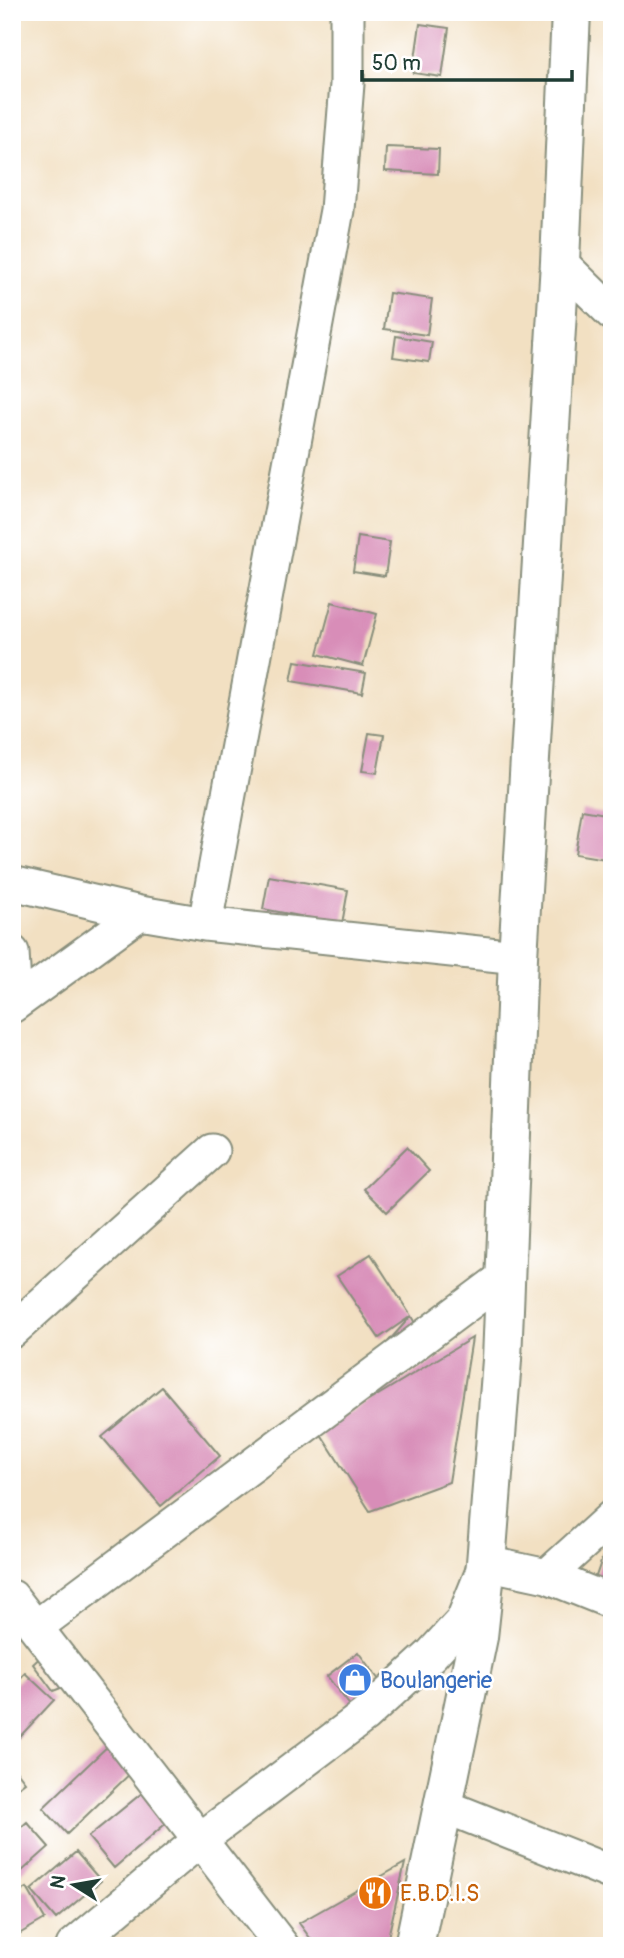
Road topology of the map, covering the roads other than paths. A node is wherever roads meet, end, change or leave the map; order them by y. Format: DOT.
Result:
graph roads {
  1 [pos="347,12"];
  2 [pos="571,12"];
  3 [pos="560,262"];
  4 [pos="612,313"];
  5 [pos="12,883"];
  6 [pos="140,913"];
  7 [pos="205,924"];
  8 [pos="12,951"];
  9 [pos="518,957"];
  10 [pos="14,1005"];
  11 [pos="212,1151"];
  12 [pos="504,1277"];
  13 [pos="12,1331"];
  14 [pos="612,1517"];
  15 [pos="486,1563"];
  16 [pos="547,1576"];
  17 [pos="12,1597"];
  18 [pos="612,1602"];
  19 [pos="36,1627"];
  20 [pos="444,1806"];
  21 [pos="201,1839"];
  22 [pos="612,1873"];
  23 [pos="74,1946"];
  24 [pos="282,1946"];
  25 [pos="414,1946"];
  1 -- 7 [label="street"];
  2 -- 3 [label="main road"];
  3 -- 4 [label="street"];
  3 -- 9 [label="main road"];
  5 -- 6 [label="street"];
  6 -- 7 [label="street"];
  6 -- 10 [label="street"];
  7 -- 9 [label="street"];
  8 -- 10 [label="street"];
  9 -- 12 [label="main road"];
  11 -- 13 [label="street"];
  12 -- 15 [label="main road"];
  12 -- 19 [label="street"];
  14 -- 16 [label="street"];
  15 -- 16 [label="street"];
  15 -- 20 [label="main road"];
  15 -- 21 [label="street"];
  16 -- 18 [label="street"];
  17 -- 19 [label="street"];
  19 -- 21 [label="street"];
  20 -- 22 [label="street"];
  20 -- 25 [label="main road"];
  21 -- 23 [label="street"];
  21 -- 24 [label="street"];
}
